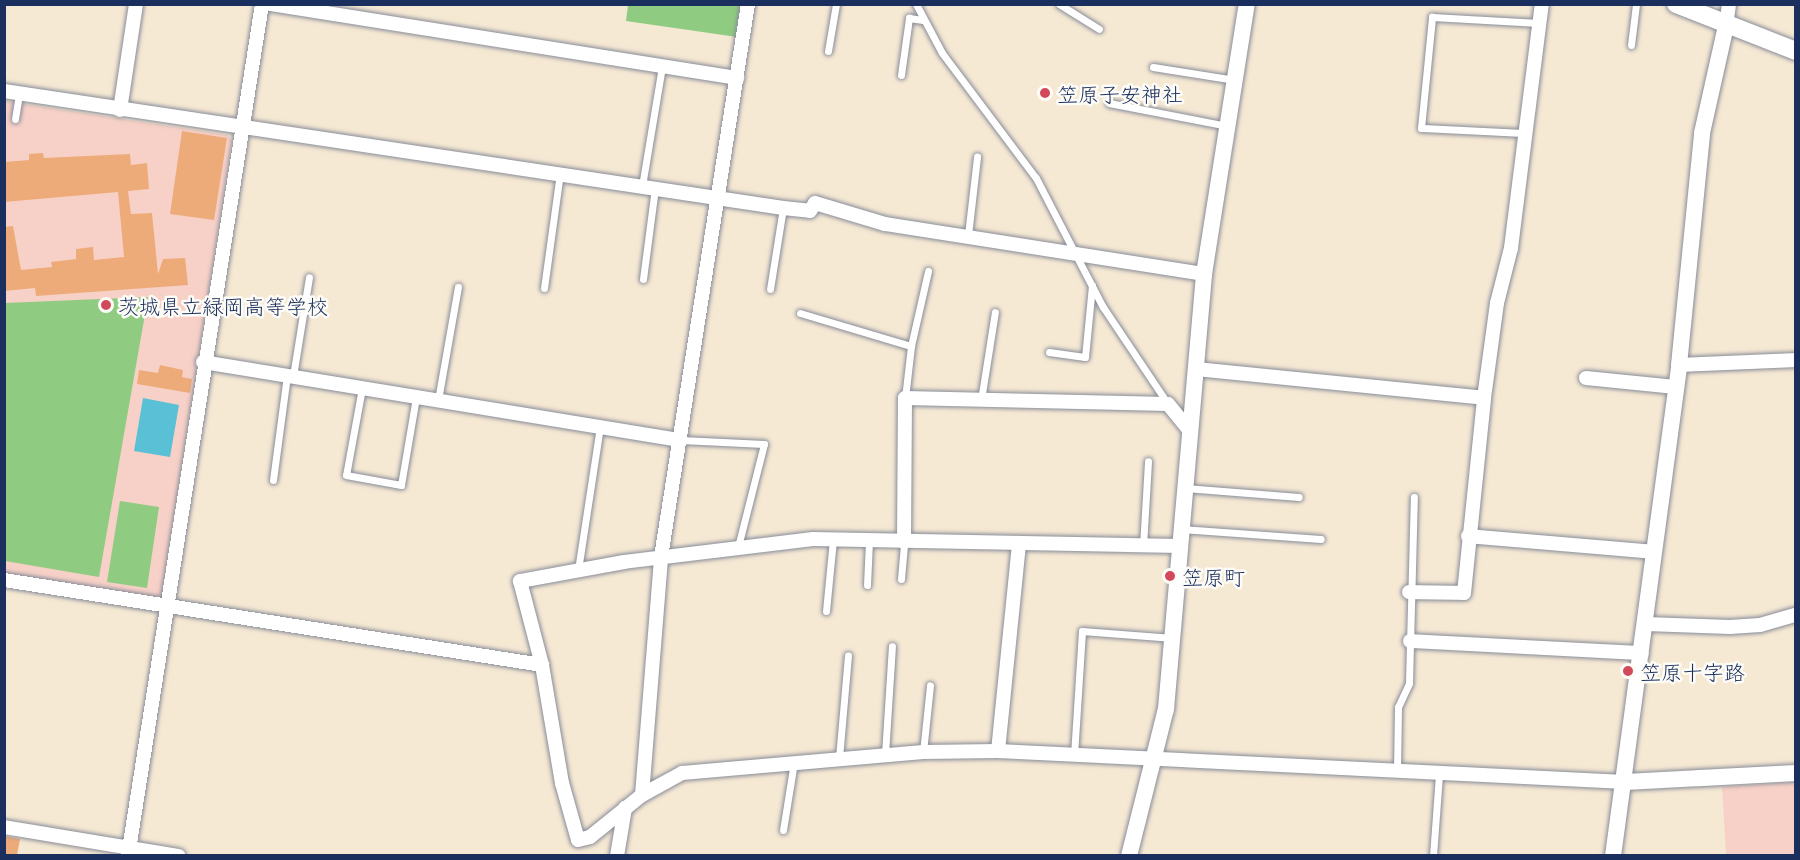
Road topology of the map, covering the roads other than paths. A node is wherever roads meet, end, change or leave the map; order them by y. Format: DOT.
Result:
graph roads {
  1 [pos="136,4"];
  2 [pos="262,4"];
  3 [pos="270,4"];
  4 [pos="748,4"];
  5 [pos="836,4"];
  6 [pos="916,4"];
  7 [pos="1059,4"];
  8 [pos="1247,4"];
  9 [pos="1542,4"];
  10 [pos="1636,4"];
  11 [pos="1676,4"];
  12 [pos="1729,4"];
  13 [pos="923,20"];
  14 [pos="1539,23"];
  15 [pos="1726,26"];
  16 [pos="1100,29"];
  17 [pos="1631,45"];
  18 [pos="828,51"];
  19 [pos="1796,51"];
  20 [pos="662,66"];
  21 [pos="1153,67"];
  22 [pos="901,75"];
  23 [pos="737,78"];
  24 [pos="1234,80"];
  25 [pos="4,91"];
  26 [pos="19,94"];
  27 [pos="1109,103"];
  28 [pos="120,110"];
  29 [pos="15,119"];
  30 [pos="1227,126"];
  31 [pos="242,127"];
  32 [pos="1525,134"];
  33 [pos="977,157"];
  34 [pos="560,173"];
  35 [pos="648,187"];
  36 [pos="719,198"];
  37 [pos="783,208"];
  38 [pos="968,235"];
  39 [pos="1074,251"];
  40 [pos="928,271"];
  41 [pos="1204,274"];
  42 [pos="309,277"];
  43 [pos="643,279"];
  44 [pos="1092,285"];
  45 [pos="458,287"];
  46 [pos="544,288"];
  47 [pos="770,289"];
  48 [pos="995,312"];
  49 [pos="800,313"];
  50 [pos="911,345"];
  51 [pos="1049,352"];
  52 [pos="1796,360"];
  53 [pos="203,362"];
  54 [pos="1679,365"];
  55 [pos="1196,369"];
  56 [pos="290,376"];
  57 [pos="1586,378"];
  58 [pos="1676,387"];
  59 [pos="362,388"];
  60 [pos="416,397"];
  61 [pos="905,398"];
  62 [pos="1485,398"];
  63 [pos="438,400"];
  64 [pos="981,400"];
  65 [pos="1167,404"];
  66 [pos="600,427"];
  67 [pos="1190,431"];
  68 [pos="681,440"];
  69 [pos="1148,461"];
  70 [pos="273,480"];
  71 [pos="1185,488"];
  72 [pos="1299,496"];
  73 [pos="1414,497"];
  74 [pos="1468,536"];
  75 [pos="1181,538"];
  76 [pos="1321,539"];
  77 [pos="833,540"];
  78 [pos="869,541"];
  79 [pos="904,542"];
  80 [pos="1019,543"];
  81 [pos="1143,546"];
  82 [pos="738,547"];
  83 [pos="1654,552"];
  84 [pos="662,557"];
  85 [pos="578,570"];
  86 [pos="901,579"];
  87 [pos="4,580"];
  88 [pos="867,585"];
  89 [pos="1409,592"];
  90 [pos="168,606"];
  91 [pos="826,611"];
  92 [pos="1796,615"];
  93 [pos="1646,624"];
  94 [pos="1173,638"];
  95 [pos="1410,641"];
  96 [pos="892,646"];
  97 [pos="1642,652"];
  98 [pos="848,655"];
  99 [pos="542,665"];
  100 [pos="930,685"];
  101 [pos="998,751"];
  102 [pos="923,752"];
  103 [pos="885,754"];
  104 [pos="1074,755"];
  105 [pos="839,758"];
  106 [pos="1156,758"];
  107 [pos="794,762"];
  108 [pos="1397,772"];
  109 [pos="1796,773"];
  110 [pos="1439,774"];
  111 [pos="1625,782"];
  112 [pos="642,795"];
  113 [pos="625,808"];
  114 [pos="4,827"];
  115 [pos="783,830"];
  116 [pos="129,852"];
  117 [pos="179,855"];
  118 [pos="617,855"];
  119 [pos="1130,855"];
  120 [pos="1433,855"];
  121 [pos="1613,855"];
  1 -- 28 [label="street"];
  2 -- 31 [label="street"];
  3 -- 20 [label="street"];
  4 -- 23 [label="street"];
  5 -- 18 [label="lane"];
  6 -- 13 [label="lane"];
  7 -- 16 [label="lane"];
  8 -- 24 [label="street"];
  9 -- 14 [label="street"];
  10 -- 17 [label="lane"];
  11 -- 15 [label="main road"];
  12 -- 15 [label="street"];
  13 -- 22 [label="lane"];
  13 -- 39 [label="lane"];
  14 -- 32 [label="street"];
  14 -- 32 [label="lane"];
  15 -- 19 [label="main road"];
  15 -- 54 [label="street"];
  20 -- 23 [label="street"];
  20 -- 35 [label="lane"];
  21 -- 24 [label="lane"];
  23 -- 36 [label="street"];
  24 -- 30 [label="street"];
  25 -- 26 [label="street"];
  26 -- 28 [label="street"];
  26 -- 29 [label="lane"];
  27 -- 30 [label="lane"];
  28 -- 31 [label="street"];
  30 -- 41 [label="street"];
  31 -- 34 [label="street"];
  31 -- 53 [label="street"];
  32 -- 62 [label="street"];
  33 -- 38 [label="lane"];
  34 -- 35 [label="street"];
  34 -- 46 [label="lane"];
  35 -- 36 [label="street"];
  35 -- 43 [label="lane"];
  36 -- 37 [label="street"];
  36 -- 68 [label="street"];
  37 -- 38 [label="street"];
  37 -- 47 [label="lane"];
  38 -- 39 [label="street"];
  39 -- 41 [label="street"];
  39 -- 44 [label="lane"];
  40 -- 50 [label="lane"];
  41 -- 55 [label="street"];
  42 -- 56 [label="lane"];
  44 -- 51 [label="lane"];
  44 -- 65 [label="lane"];
  45 -- 63 [label="lane"];
  48 -- 64 [label="lane"];
  49 -- 50 [label="lane"];
  50 -- 61 [label="lane"];
  52 -- 54 [label="street"];
  53 -- 56 [label="street"];
  53 -- 90 [label="street"];
  54 -- 58 [label="street"];
  55 -- 62 [label="street"];
  55 -- 67 [label="street"];
  56 -- 59 [label="street"];
  56 -- 70 [label="lane"];
  57 -- 58 [label="street"];
  58 -- 83 [label="street"];
  59 -- 60 [label="street"];
  59 -- 60 [label="lane"];
  60 -- 63 [label="street"];
  61 -- 64 [label="street"];
  61 -- 79 [label="street"];
  62 -- 74 [label="street"];
  63 -- 66 [label="street"];
  64 -- 65 [label="street"];
  65 -- 67 [label="street"];
  66 -- 68 [label="street"];
  66 -- 85 [label="lane"];
  67 -- 71 [label="street"];
  68 -- 82 [label="lane"];
  68 -- 84 [label="street"];
  69 -- 81 [label="lane"];
  71 -- 72 [label="lane"];
  71 -- 75 [label="street"];
  73 -- 89 [label="lane"];
  74 -- 83 [label="street"];
  74 -- 89 [label="street"];
  75 -- 76 [label="lane"];
  75 -- 81 [label="street"];
  75 -- 94 [label="street"];
  77 -- 78 [label="street"];
  77 -- 82 [label="street"];
  77 -- 91 [label="lane"];
  78 -- 79 [label="street"];
  78 -- 88 [label="lane"];
  79 -- 80 [label="street"];
  79 -- 86 [label="lane"];
  80 -- 81 [label="street"];
  80 -- 101 [label="street"];
  82 -- 84 [label="street"];
  83 -- 93 [label="street"];
  84 -- 85 [label="street"];
  84 -- 112 [label="street"];
  85 -- 99 [label="street"];
  87 -- 90 [label="street"];
  89 -- 95 [label="lane"];
  90 -- 99 [label="street"];
  90 -- 116 [label="street"];
  92 -- 93 [label="street"];
  93 -- 97 [label="street"];
  94 -- 104 [label="lane"];
  94 -- 106 [label="street"];
  95 -- 97 [label="street"];
  95 -- 108 [label="lane"];
  96 -- 103 [label="lane"];
  97 -- 111 [label="street"];
  98 -- 105 [label="lane"];
  99 -- 113 [label="street"];
  100 -- 102 [label="lane"];
  101 -- 102 [label="street"];
  101 -- 104 [label="street"];
  102 -- 103 [label="street"];
  103 -- 105 [label="street"];
  104 -- 106 [label="street"];
  105 -- 107 [label="street"];
  106 -- 108 [label="street"];
  106 -- 119 [label="street"];
  107 -- 112 [label="street"];
  107 -- 115 [label="lane"];
  108 -- 110 [label="street"];
  109 -- 111 [label="street"];
  110 -- 111 [label="street"];
  110 -- 120 [label="lane"];
  111 -- 121 [label="street"];
  112 -- 113 [label="street"];
  113 -- 118 [label="street"];
  114 -- 116 [label="street"];
  116 -- 117 [label="street"];
}
